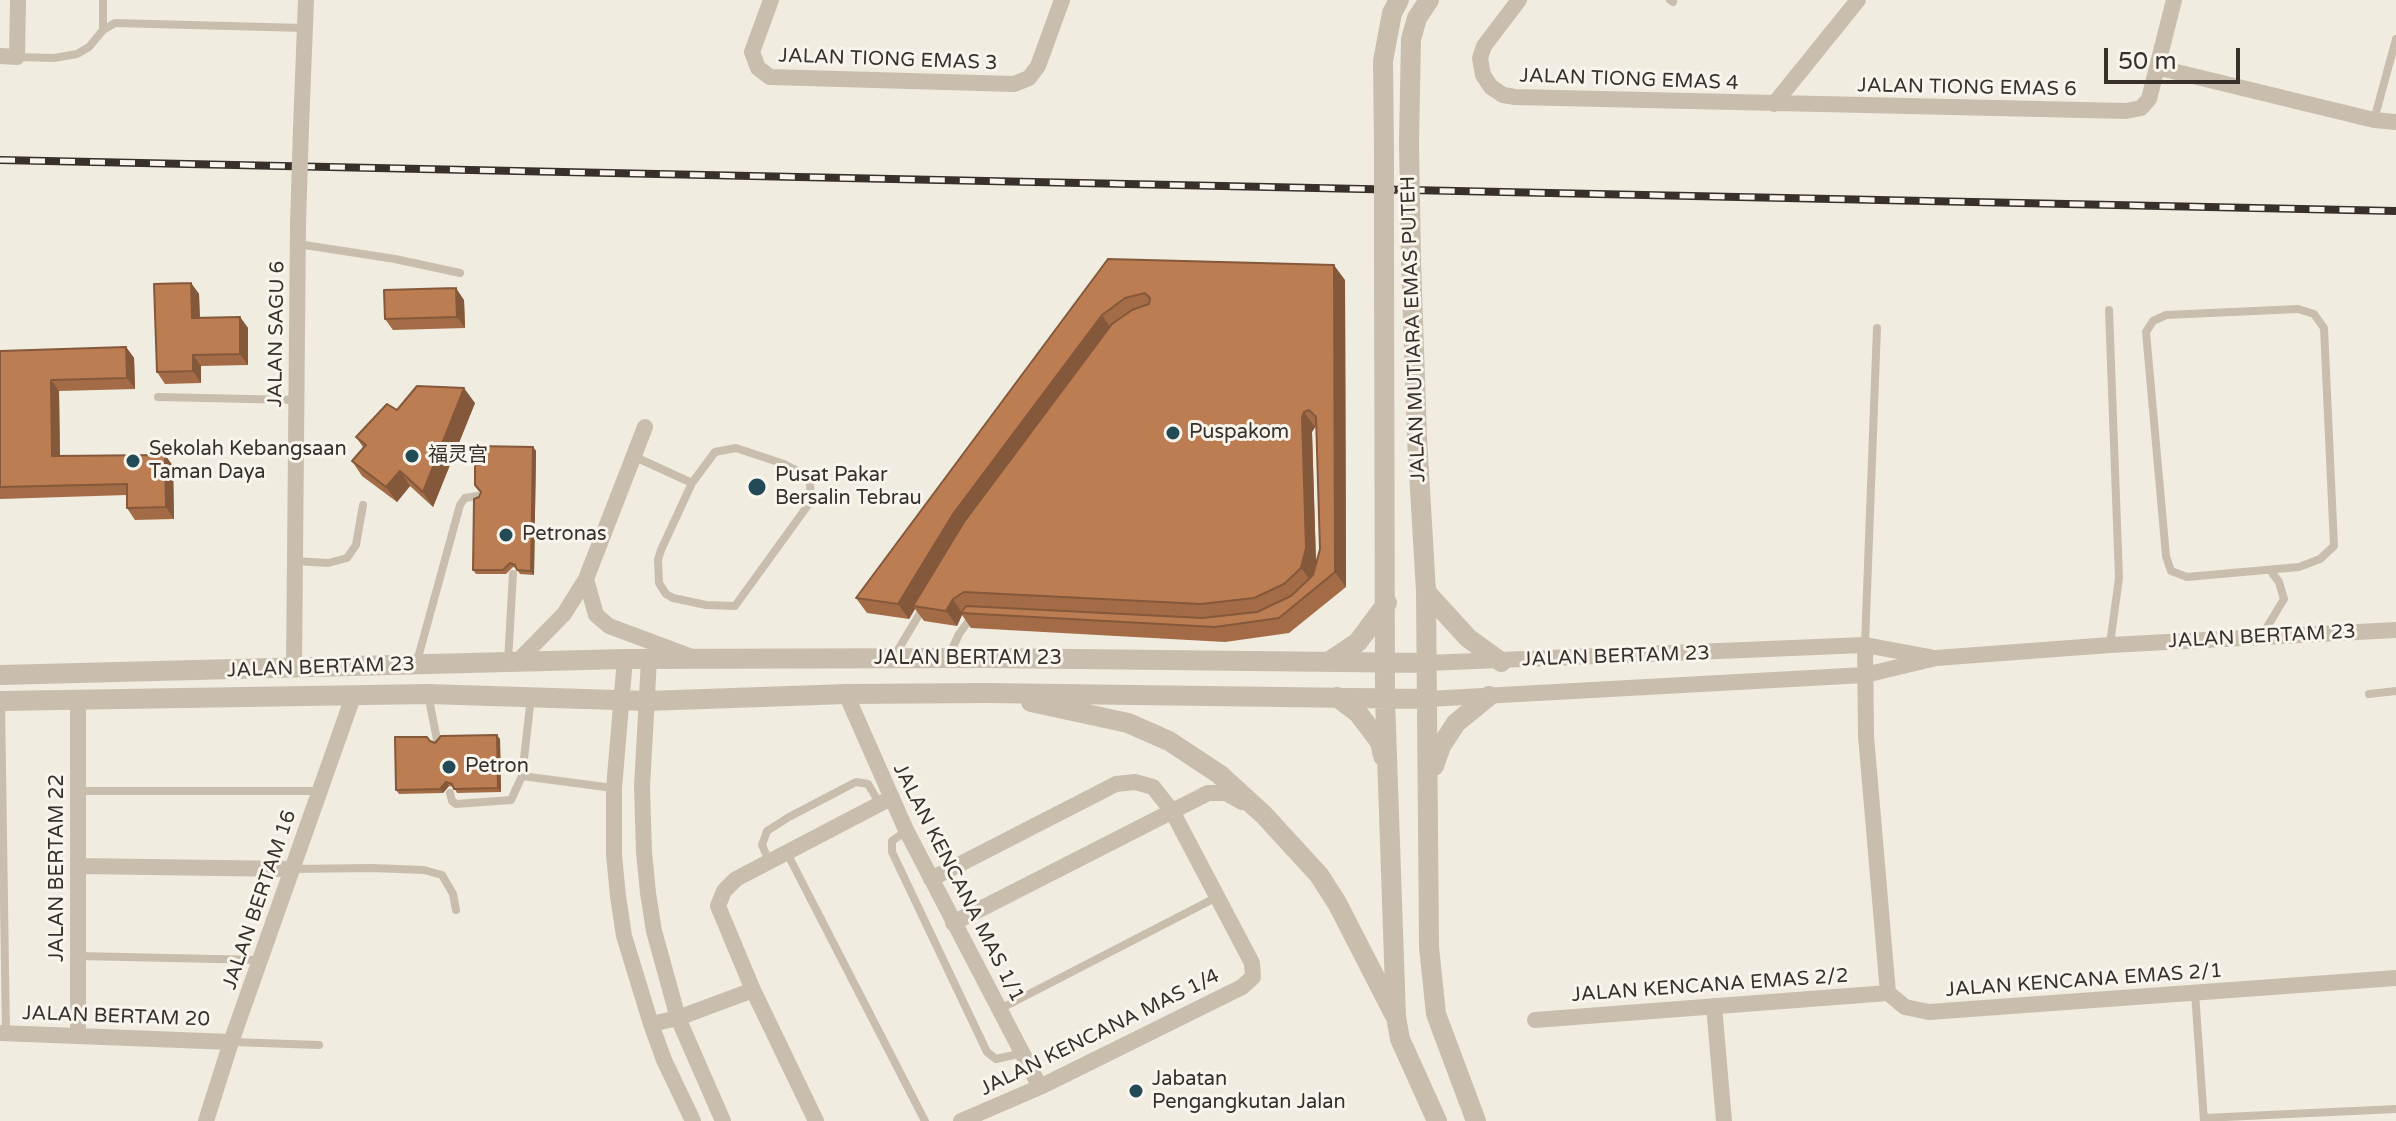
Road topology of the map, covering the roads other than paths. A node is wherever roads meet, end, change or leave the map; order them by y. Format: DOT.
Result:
graph roads {
  1 [pos="18,0"];
  2 [pos="103,0"];
  3 [pos="306,0"];
  4 [pos="771,0"];
  5 [pos="1062,0"];
  6 [pos="1429,0"];
  7 [pos="1519,0"];
  8 [pos="1858,0"];
  9 [pos="2173,0"];
  10 [pos="1394,4"];
  11 [pos="304,28"];
  12 [pos="103,30"];
  13 [pos="2396,39"];
  14 [pos="9,57"];
  15 [pos="2156,67"];
  16 [pos="1774,104"];
  17 [pos="2374,120"];
  18 [pos="2396,122"];
  19 [pos="298,244"];
  20 [pos="460,273"];
  21 [pos="2109,310"];
  22 [pos="1877,328"];
  23 [pos="158,397"];
  24 [pos="297,400"];
  25 [pos="645,427"];
  26 [pos="633,456"];
  27 [pos="692,483"];
  28 [pos="477,496"];
  29 [pos="363,505"];
  30 [pos="295,561"];
  31 [pos="2270,570"];
  32 [pos="513,574"];
  33 [pos="586,579"];
  34 [pos="1426,592"];
  35 [pos="928,600"];
  36 [pos="1387,603"];
  37 [pos="978,614"];
  38 [pos="2396,630"];
  39 [pos="2261,637"];
  40 [pos="1865,645"];
  41 [pos="2110,645"];
  42 [pos="1936,658"];
  43 [pos="625,659"];
  44 [pos="697,659"];
  45 [pos="892,659"];
  46 [pos="948,659"];
  47 [pos="649,660"];
  48 [pos="513,662"];
  49 [pos="1328,662"];
  50 [pos="1501,662"];
  51 [pos="1385,663"];
  52 [pos="1427,663"];
  53 [pos="416,666"];
  54 [pos="294,668"];
  55 [pos="0,675"];
  56 [pos="1865,675"];
  57 [pos="2396,691"];
  58 [pos="987,693"];
  59 [pos="354,694"];
  60 [pos="428,694"];
  61 [pos="846,694"];
  62 [pos="2369,694"];
  63 [pos="1489,696"];
  64 [pos="532,697"];
  65 [pos="1337,697"];
  66 [pos="1385,698"];
  67 [pos="1428,699"];
  68 [pos="78,700"];
  69 [pos="622,700"];
  70 [pos="0,701"];
  71 [pos="647,701"];
  72 [pos="437,740"];
  73 [pos="522,776"];
  74 [pos="1388,779"];
  75 [pos="1429,780"];
  76 [pos="614,788"];
  77 [pos="78,791"];
  78 [pos="319,791"];
  79 [pos="450,793"];
  80 [pos="886,801"];
  81 [pos="1172,811"];
  82 [pos="1264,815"];
  83 [pos="906,830"];
  84 [pos="787,853"];
  85 [pos="769,862"];
  86 [pos="78,866"];
  87 [pos="291,869"];
  88 [pos="931,879"];
  89 [pos="1217,897"];
  90 [pos="456,910"];
  91 [pos="953,923"];
  92 [pos="78,956"];
  93 [pos="261,960"];
  94 [pos="2396,978"];
  95 [pos="753,990"];
  96 [pos="1888,993"];
  97 [pos="2195,993"];
  98 [pos="1714,1006"];
  99 [pos="999,1009"];
  100 [pos="1396,1017"];
  101 [pos="678,1018"];
  102 [pos="1535,1020"];
  103 [pos="651,1024"];
  104 [pos="3,1033"];
  105 [pos="78,1036"];
  106 [pos="231,1042"];
  107 [pos="319,1045"];
  108 [pos="1023,1053"];
  109 [pos="1040,1087"];
  110 [pos="2396,1109"];
  111 [pos="2204,1120"];
  112 [pos="206,1121"];
  113 [pos="693,1121"];
  114 [pos="723,1121"];
  115 [pos="816,1121"];
  116 [pos="925,1121"];
  117 [pos="961,1121"];
  118 [pos="1437,1121"];
  119 [pos="1476,1121"];
  120 [pos="1724,1121"];
  1 -- 14 [label="street"];
  2 -- 12 [label="lane"];
  3 -- 11 [label="street, JALAN SAGU 6"];
  4 -- 5 [label="street, JALAN TIONG EMAS 3"];
  6 -- 34 [label="street, JALAN MUTIARA EMAS PUTEH, bridge"];
  7 -- 16 [label="street, JALAN TIONG EMAS 4"];
  8 -- 16 [label="street"];
  9 -- 15 [label="street, JALAN TIONG EMAS 6"];
  10 -- 36 [label="street, JALAN MUTIARA EMAS PUTEH, bridge"];
  11 -- 12 [label="lane"];
  11 -- 19 [label="street, JALAN SAGU 6, bridge"];
  12 -- 14 [label="lane"];
  13 -- 17 [label="lane"];
  15 -- 16 [label="street, JALAN TIONG EMAS 6"];
  15 -- 17 [label="street"];
  17 -- 18 [label="street"];
  19 -- 20 [label="lane"];
  19 -- 24 [label="street, JALAN SAGU 6"];
  21 -- 41 [label="lane"];
  22 -- 40 [label="lane"];
  23 -- 24 [label="lane"];
  24 -- 30 [label="street, JALAN SAGU 6"];
  25 -- 26 [label="street"];
  26 -- 27 [label="lane"];
  26 -- 33 [label="street"];
  27 -- 27 [label="lane"];
  28 -- 53 [label="lane"];
  29 -- 30 [label="lane"];
  30 -- 54 [label="street, JALAN SAGU 6"];
  31 -- 31 [label="lane"];
  31 -- 39 [label="lane"];
  32 -- 48 [label="lane"];
  33 -- 44 [label="street"];
  33 -- 48 [label="street"];
  34 -- 50 [label="street"];
  34 -- 52 [label="street, JALAN MUTIARA EMAS PUTEH"];
  35 -- 45 [label="lane"];
  36 -- 49 [label="street"];
  36 -- 51 [label="street, JALAN MUTIARA EMAS PUTEH"];
  37 -- 46 [label="lane"];
  38 -- 39 [label="street, JALAN BERTAM 23"];
  39 -- 41 [label="street, JALAN BERTAM 23"];
  40 -- 42 [label="street, JALAN BERTAM 23"];
  40 -- 50 [label="street, JALAN BERTAM 23"];
  40 -- 56 [label="street"];
  41 -- 42 [label="street, JALAN BERTAM 23"];
  42 -- 56 [label="street, JALAN BERTAM 23"];
  43 -- 47 [label="street, JALAN BERTAM 23"];
  43 -- 48 [label="street, JALAN BERTAM 23"];
  43 -- 69 [label="street"];
  44 -- 45 [label="street, JALAN BERTAM 23"];
  44 -- 47 [label="street, JALAN BERTAM 23"];
  45 -- 46 [label="street, JALAN BERTAM 23"];
  46 -- 49 [label="street, JALAN BERTAM 23"];
  47 -- 71 [label="street"];
  48 -- 53 [label="street, JALAN BERTAM 23"];
  49 -- 51 [label="street, JALAN BERTAM 23"];
  50 -- 52 [label="street, JALAN BERTAM 23"];
  51 -- 52 [label="street, JALAN BERTAM 23"];
  51 -- 66 [label="street, JALAN MUTIARA EMAS PUTEH"];
  52 -- 67 [label="street, JALAN MUTIARA EMAS PUTEH"];
  53 -- 54 [label="street, JALAN BERTAM 23"];
  54 -- 55 [label="street, JALAN BERTAM 23"];
  56 -- 63 [label="street, JALAN BERTAM 23"];
  56 -- 96 [label="street"];
  57 -- 62 [label="lane"];
  58 -- 61 [label="street, JALAN BERTAM 23"];
  58 -- 65 [label="street, JALAN BERTAM 23"];
  58 -- 82 [label="street"];
  59 -- 60 [label="street, JALAN BERTAM 23"];
  59 -- 68 [label="street, JALAN BERTAM 23"];
  59 -- 78 [label="street, JALAN BERTAM 16"];
  60 -- 64 [label="street, JALAN BERTAM 23"];
  60 -- 72 [label="lane"];
  61 -- 71 [label="street, JALAN BERTAM 23"];
  61 -- 80 [label="street, JALAN KENCANA MAS 1/1"];
  63 -- 67 [label="street, JALAN BERTAM 23"];
  63 -- 75 [label="street"];
  64 -- 69 [label="street, JALAN BERTAM 23"];
  64 -- 73 [label="lane"];
  65 -- 66 [label="street, JALAN BERTAM 23"];
  65 -- 74 [label="street"];
  66 -- 67 [label="street, JALAN BERTAM 23"];
  66 -- 74 [label="street"];
  67 -- 75 [label="street"];
  68 -- 70 [label="street, JALAN BERTAM 23"];
  68 -- 77 [label="street, JALAN BERTAM 22"];
  69 -- 71 [label="street, JALAN BERTAM 23"];
  69 -- 76 [label="street"];
  70 -- 104 [label="lane"];
  71 -- 101 [label="street"];
  73 -- 76 [label="lane"];
  73 -- 79 [label="lane"];
  74 -- 100 [label="street"];
  75 -- 119 [label="street"];
  76 -- 103 [label="street"];
  77 -- 78 [label="lane"];
  77 -- 86 [label="street, JALAN BERTAM 22"];
  78 -- 87 [label="street, JALAN BERTAM 16"];
  80 -- 83 [label="street, JALAN KENCANA MAS 1/1"];
  80 -- 84 [label="street"];
  80 -- 85 [label="lane"];
  81 -- 82 [label="street"];
  81 -- 88 [label="street"];
  81 -- 89 [label="street"];
  81 -- 91 [label="street"];
  82 -- 100 [label="street"];
  83 -- 88 [label="street, JALAN KENCANA MAS 1/1"];
  83 -- 108 [label="lane"];
  84 -- 85 [label="street"];
  84 -- 116 [label="lane"];
  85 -- 95 [label="street"];
  86 -- 87 [label="street"];
  86 -- 92 [label="street, JALAN BERTAM 22"];
  87 -- 90 [label="lane"];
  87 -- 93 [label="street, JALAN BERTAM 16"];
  88 -- 91 [label="street, JALAN KENCANA MAS 1/1"];
  89 -- 99 [label="lane"];
  89 -- 109 [label="street, JALAN KENCANA MAS 1/4"];
  91 -- 99 [label="street, JALAN KENCANA MAS 1/1"];
  92 -- 93 [label="lane"];
  92 -- 105 [label="street, JALAN BERTAM 22"];
  93 -- 106 [label="street, JALAN BERTAM 16"];
  94 -- 97 [label="street, JALAN KENCANA EMAS 2/1"];
  95 -- 101 [label="street"];
  95 -- 115 [label="street"];
  96 -- 97 [label="street, JALAN KENCANA EMAS 2/1"];
  96 -- 98 [label="street, JALAN KENCANA EMAS 2/2"];
  97 -- 111 [label="lane"];
  98 -- 102 [label="street, JALAN KENCANA EMAS 2/2"];
  98 -- 120 [label="street"];
  99 -- 108 [label="street, JALAN KENCANA MAS 1/1"];
  100 -- 118 [label="street"];
  101 -- 103 [label="street"];
  101 -- 114 [label="street"];
  103 -- 113 [label="street"];
  104 -- 105 [label="street, JALAN BERTAM 20"];
  105 -- 106 [label="street, JALAN BERTAM 20"];
  106 -- 107 [label="lane"];
  106 -- 112 [label="street, JALAN BERTAM 16"];
  108 -- 109 [label="street, JALAN KENCANA MAS 1/1"];
  109 -- 117 [label="street, JALAN KENCANA MAS 1/4"];
  110 -- 111 [label="lane"];
}
